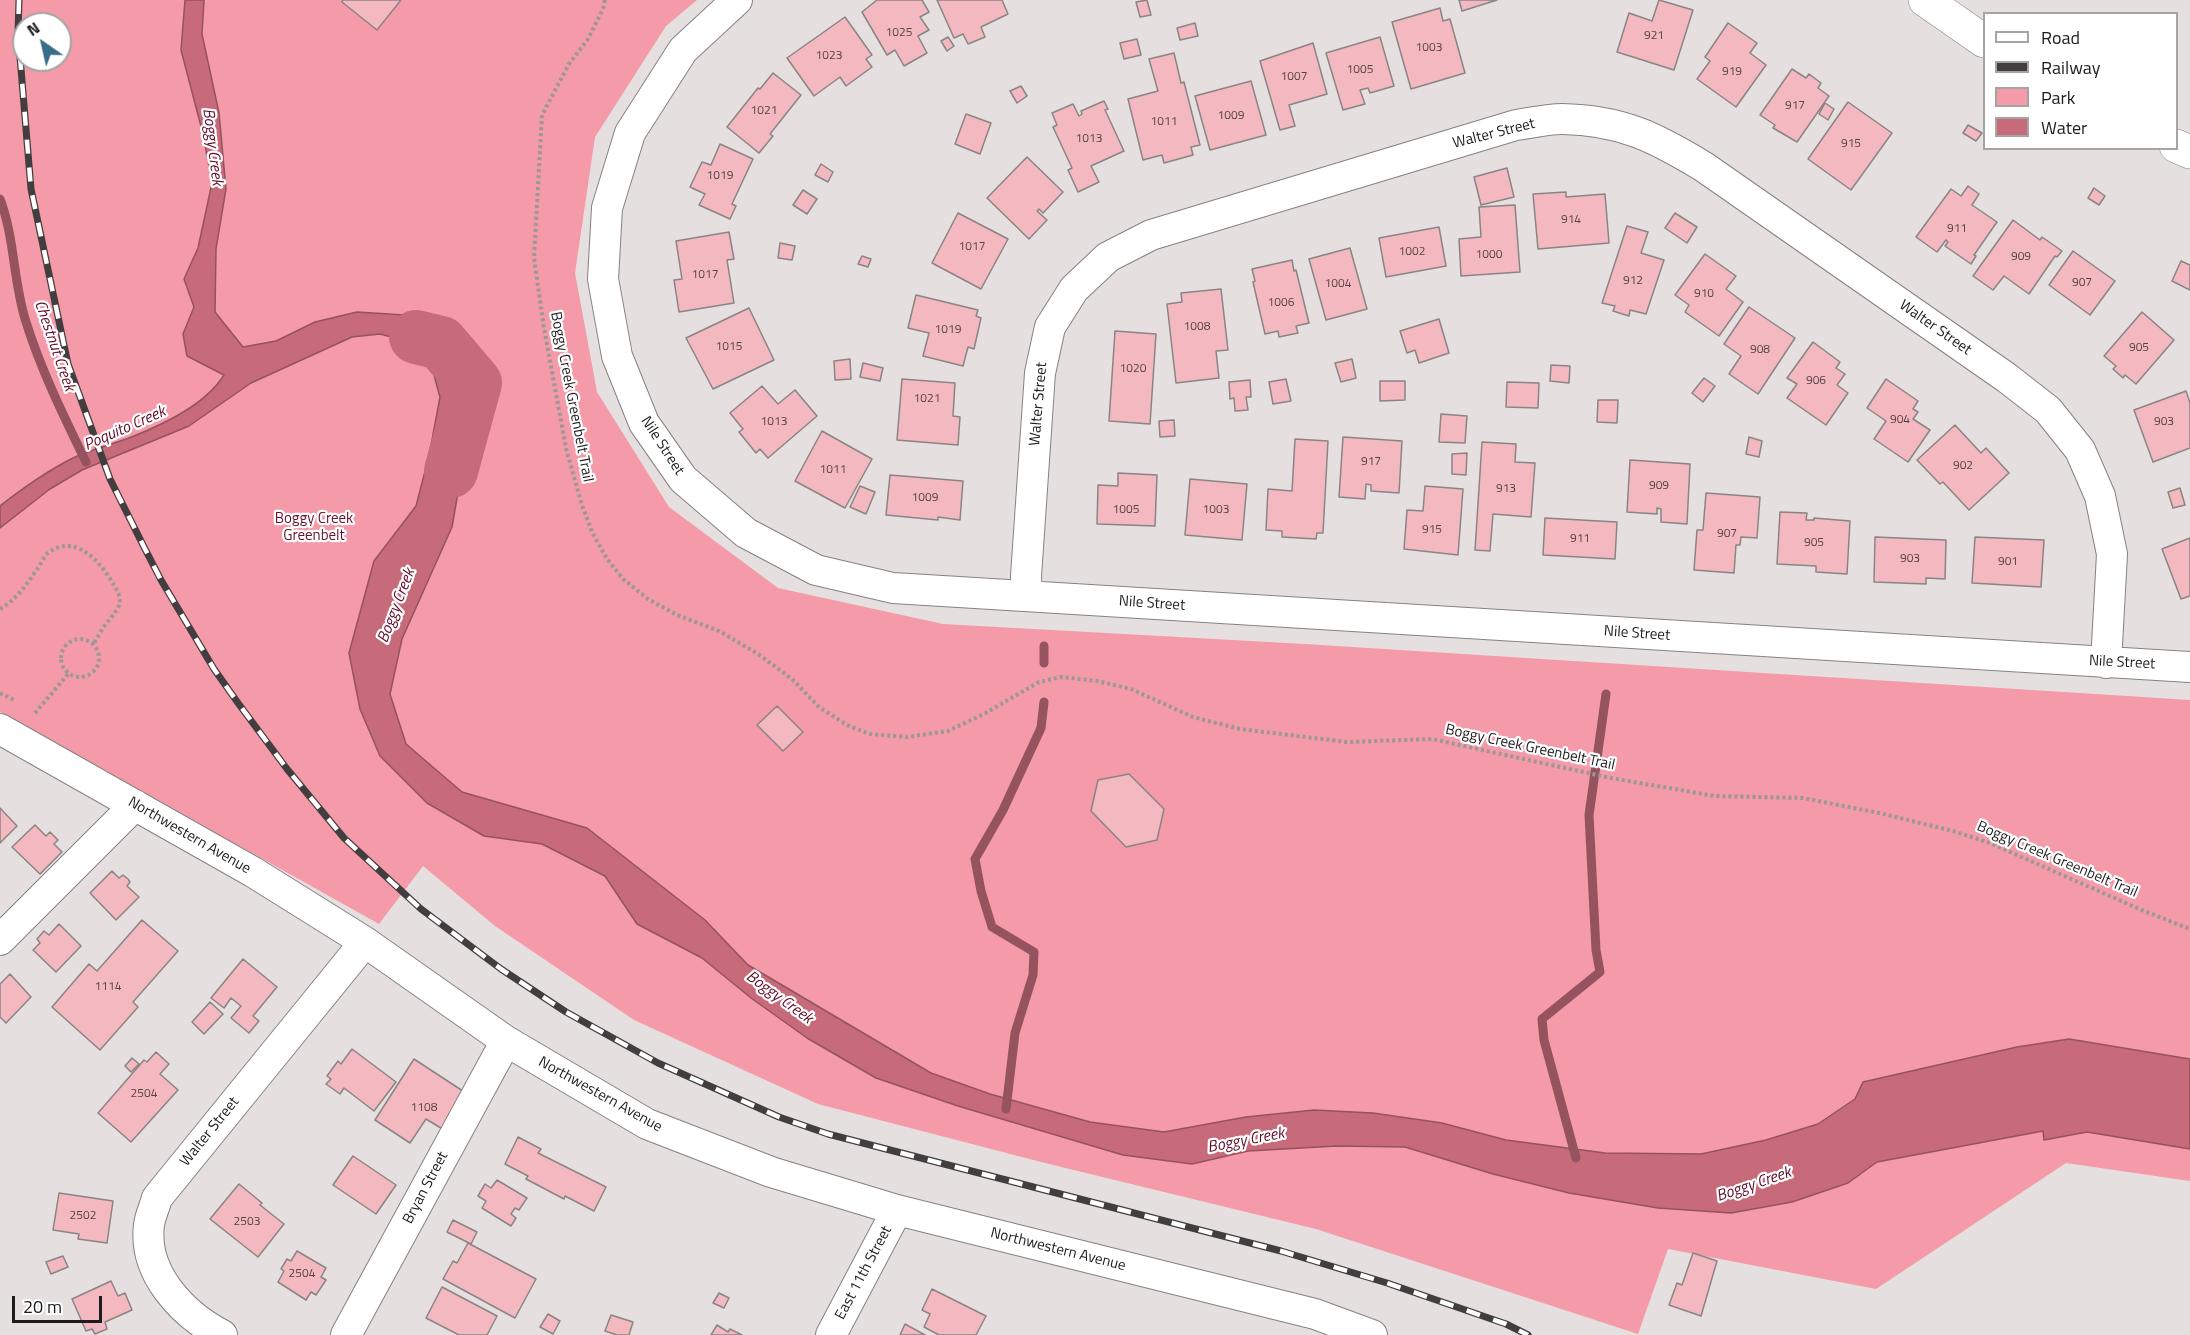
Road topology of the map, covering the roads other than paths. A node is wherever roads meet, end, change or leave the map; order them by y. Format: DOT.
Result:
graph roads {
  1 [pos="737,0"];
  2 [pos="1925,0"];
  3 [pos="1983,40"];
  4 [pos="1027,596"];
  5 [pos="2106,663"];
  6 [pos="2190,667"];
  7 [pos="8,733"];
  8 [pos="135,805"];
  9 [pos="0,940"];
  10 [pos="365,942"];
  11 [pos="506,1041"];
  12 [pos="897,1210"];
  13 [pos="1310,1325"];
  14 [pos="218,1333"];
  15 [pos="346,1335"];
  16 [pos="831,1335"];
  17 [pos="1372,1335"];
  1 -- 4 [label="street, Nile Street"];
  2 -- 3 [label="main road"];
  4 -- 5 [label="street, Nile Street"];
  4 -- 5 [label="street, Walter Street"];
  5 -- 6 [label="street, Nile Street"];
  7 -- 8 [label="street, Northwestern Avenue"];
  8 -- 9 [label="street"];
  8 -- 10 [label="street, Northwestern Avenue"];
  10 -- 11 [label="street, Northwestern Avenue"];
  10 -- 14 [label="street, Walter Street"];
  11 -- 12 [label="street, Northwestern Avenue"];
  11 -- 15 [label="street, Bryan Street"];
  12 -- 13 [label="street, Northwestern Avenue"];
  12 -- 16 [label="street, East 11th Street"];
  13 -- 17 [label="street, Northwestern Avenue"];
}
